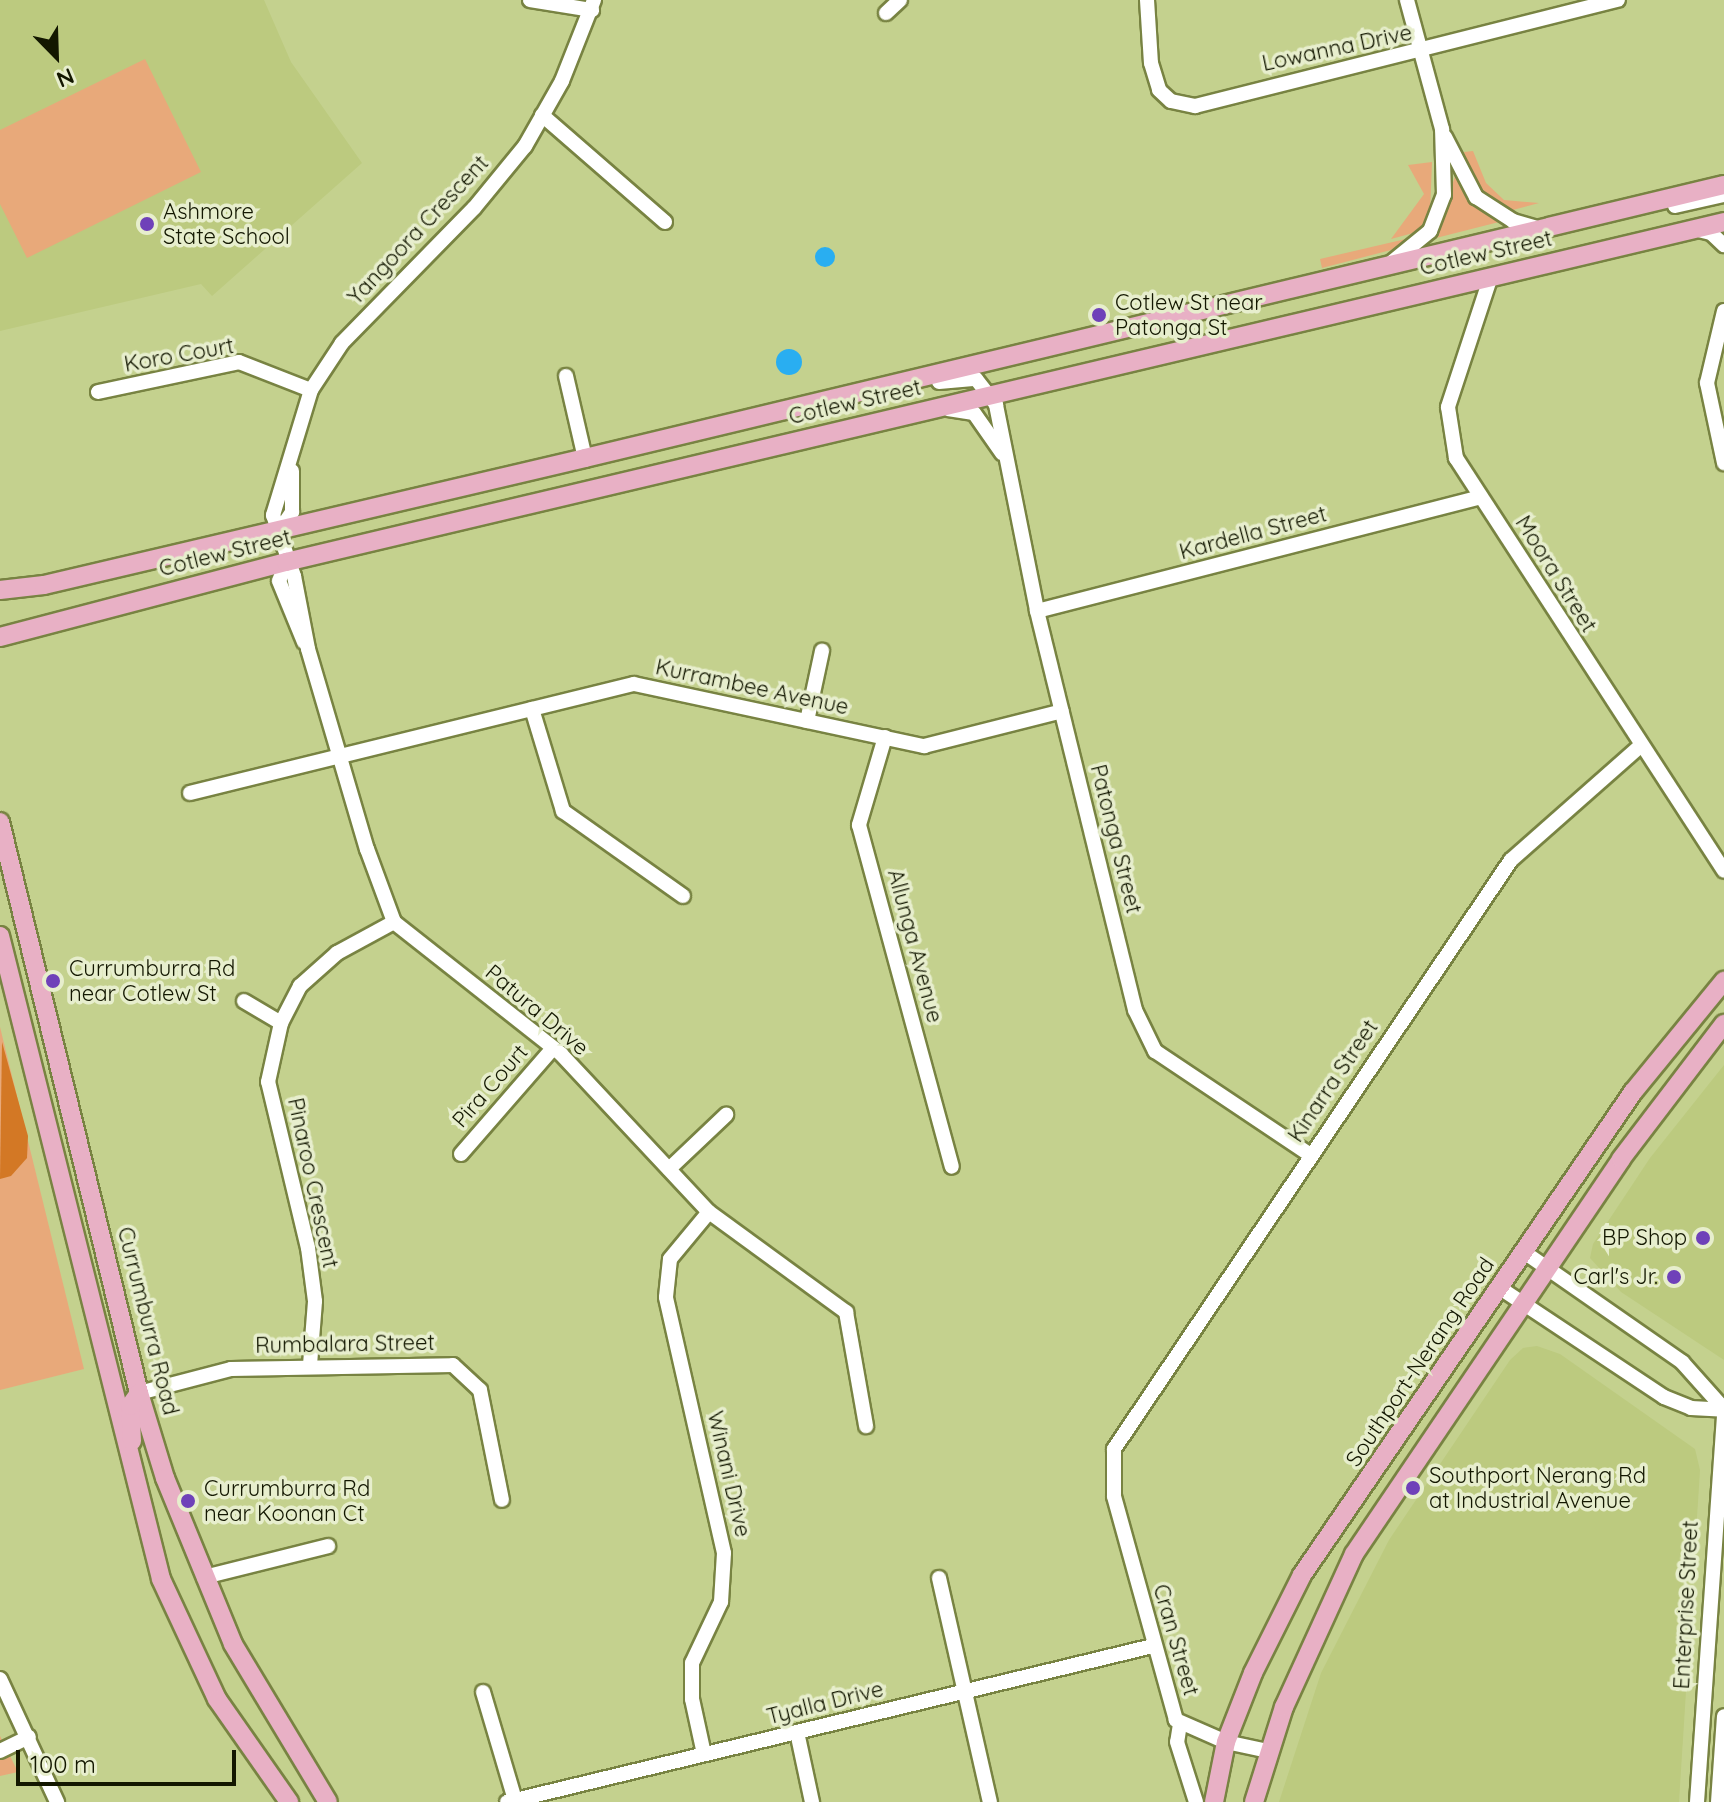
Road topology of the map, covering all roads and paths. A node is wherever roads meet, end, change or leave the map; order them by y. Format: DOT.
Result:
graph roads {
  1 [pos="530,0"];
  2 [pos="900,0"];
  3 [pos="1147,0"];
  4 [pos="1407,0"];
  5 [pos="1618,0"];
  6 [pos="593,5"];
  7 [pos="886,13"];
  8 [pos="1424,51"];
  9 [pos="542,115"];
  10 [pos="1442,129"];
  11 [pos="1724,185"];
  12 [pos="1724,195"];
  13 [pos="1627,208"];
  14 [pos="665,222"];
  15 [pos="1724,222"];
  16 [pos="1538,228"];
  17 [pos="1694,229"];
  18 [pos="1724,245"];
  19 [pos="1388,265"];
  20 [pos="1491,276"];
  21 [pos="1724,311"];
  22 [pos="566,376"];
  23 [pos="311,390"];
  24 [pos="98,392"];
  25 [pos="992,394"];
  26 [pos="841,396"];
  27 [pos="931,408"];
  28 [pos="1002,453"];
  29 [pos="585,458"];
  30 [pos="1724,463"];
  31 [pos="1481,497"];
  32 [pos="280,530"];
  33 [pos="286,562"];
  34 [pos="0,590"];
  35 [pos="1037,611"];
  36 [pos="0,637"];
  37 [pos="822,651"];
  38 [pos="532,709"];
  39 [pos="1062,711"];
  40 [pos="807,721"];
  41 [pos="885,737"];
  42 [pos="1639,747"];
  43 [pos="341,757"];
  44 [pos="190,793"];
  45 [pos="0,822"];
  46 [pos="1724,871"];
  47 [pos="683,896"];
  48 [pos="394,922"];
  49 [pos="0,936"];
  50 [pos="1724,981"];
  51 [pos="244,1001"];
  52 [pos="281,1023"];
  53 [pos="1724,1024"];
  54 [pos="553,1048"];
  55 [pos="726,1115"];
  56 [pos="461,1154"];
  57 [pos="1309,1154"];
  58 [pos="952,1167"];
  59 [pos="669,1169"];
  60 [pos="709,1212"];
  61 [pos="1524,1252"];
  62 [pos="1549,1270"];
  63 [pos="1500,1288"];
  64 [pos="1526,1304"];
  65 [pos="310,1365"];
  66 [pos="139,1393"];
  67 [pos="1724,1410"];
  68 [pos="866,1426"];
  69 [pos="1110,1475"];
  70 [pos="137,1500"];
  71 [pos="502,1500"];
  72 [pos="328,1546"];
  73 [pos="204,1577"];
  74 [pos="939,1578"];
  75 [pos="1153,1646"];
  76 [pos="0,1679"];
  77 [pos="483,1692"];
  78 [pos="964,1692"];
  79 [pos="1724,1716"];
  80 [pos="1180,1724"];
  81 [pos="797,1732"];
  82 [pos="29,1737"];
  83 [pos="1226,1742"];
  84 [pos="0,1751"];
  85 [pos="1268,1751"];
  86 [pos="704,1754"];
  87 [pos="511,1801"];
  88 [pos="57,1802"];
  89 [pos="289,1802"];
  90 [pos="328,1802"];
  91 [pos="812,1802"];
  92 [pos="990,1802"];
  93 [pos="1196,1802"];
  94 [pos="1214,1802"];
  95 [pos="1254,1802"];
  96 [pos="1697,1802"];
  97 [pos="1718,1802"];
  1 -- 6 [label="street"];
  2 -- 7 [label="street"];
  3 -- 8 [label="street, Lowanna Drive"];
  4 -- 8 [label="street"];
  5 -- 8 [label="street, Lowanna Drive"];
  6 -- 9 [label="street, Yangoora Crescent"];
  8 -- 10 [label="street"];
  9 -- 14 [label="street"];
  9 -- 23 [label="street, Yangoora Crescent"];
  10 -- 16 [label="street"];
  10 -- 19 [label="street"];
  11 -- 13 [label="main road, Cotlew Street"];
  12 -- 13 [label="street"];
  13 -- 16 [label="main road, Cotlew Street"];
  15 -- 17 [label="main road, Cotlew Street"];
  16 -- 19 [label="main road, Cotlew Street"];
  17 -- 18 [label="street"];
  17 -- 20 [label="main road, Cotlew Street"];
  19 -- 26 [label="main road, Cotlew Street"];
  20 -- 25 [label="main road, Cotlew Street"];
  20 -- 31 [label="street, Moora Street"];
  21 -- 30 [label="street"];
  22 -- 29 [label="street"];
  23 -- 24 [label="street, Koro Court"];
  23 -- 32 [label="street, Yangoora Crescent"];
  25 -- 26 [label="street"];
  25 -- 27 [label="main road, Cotlew Street"];
  25 -- 28 [label="street, Patonga Street"];
  26 -- 29 [label="main road, Cotlew Street"];
  27 -- 28 [label="street, Patonga Street"];
  27 -- 33 [label="main road, Cotlew Street"];
  28 -- 35 [label="street, Patonga Street"];
  29 -- 32 [label="main road, Cotlew Street"];
  31 -- 35 [label="street, Kardella Street"];
  31 -- 42 [label="street, Moora Street"];
  32 -- 33 [label="street"];
  32 -- 34 [label="main road, Cotlew Street"];
  33 -- 36 [label="main road, Cotlew Street"];
  33 -- 43 [label="street"];
  35 -- 39 [label="street, Patonga Street"];
  37 -- 40 [label="street"];
  38 -- 40 [label="street, Kurrambee Avenue"];
  38 -- 43 [label="street, Kurrambee Avenue"];
  38 -- 47 [label="street"];
  39 -- 41 [label="street, Kurrambee Avenue"];
  39 -- 57 [label="street, Patonga Street"];
  40 -- 41 [label="street, Kurrambee Avenue"];
  41 -- 58 [label="street, Allunga Avenue"];
  42 -- 46 [label="street, Moora Street"];
  42 -- 57 [label="street, Kinarra Street"];
  43 -- 44 [label="street, Kurrambee Avenue"];
  43 -- 48 [label="street"];
  45 -- 66 [label="main road, Currumburra Road"];
  48 -- 52 [label="street, Pinaroo Crescent"];
  48 -- 54 [label="street, Patura Drive"];
  49 -- 70 [label="main road"];
  50 -- 61 [label="main road, Southport-Nerang Road"];
  51 -- 52 [label="street"];
  52 -- 65 [label="street, Pinaroo Crescent"];
  53 -- 62 [label="main road"];
  54 -- 56 [label="street, Pira Court"];
  54 -- 59 [label="street, Patura Drive"];
  55 -- 59 [label="street"];
  57 -- 69 [label="street, Kinarra Street"];
  59 -- 60 [label="street, Patura Drive"];
  60 -- 68 [label="street, Patura Drive"];
  60 -- 86 [label="street, Winani Drive"];
  61 -- 62 [label="street"];
  61 -- 63 [label="main road, Southport-Nerang Road"];
  62 -- 64 [label="main road"];
  62 -- 67 [label="street"];
  63 -- 64 [label="street"];
  63 -- 83 [label="main road, Southport-Nerang Road"];
  64 -- 67 [label="street"];
  64 -- 85 [label="main road"];
  65 -- 66 [label="street, Rumbalara Street"];
  65 -- 71 [label="street, Rumbalara Street"];
  66 -- 70 [label="main road"];
  66 -- 73 [label="main road, Currumburra Road"];
  67 -- 96 [label="street, Enterprise Street"];
  69 -- 75 [label="street, Cran Street"];
  70 -- 89 [label="main road"];
  72 -- 73 [label="street"];
  73 -- 90 [label="main road, Currumburra Road"];
  74 -- 78 [label="street"];
  75 -- 78 [label="street, Tyalla Drive"];
  75 -- 80 [label="street, Cran Street"];
  76 -- 82 [label="street"];
  77 -- 87 [label="street"];
  78 -- 81 [label="street, Tyalla Drive"];
  78 -- 92 [label="street"];
  79 -- 97 [label="street"];
  80 -- 83 [label="street, Cran Street"];
  80 -- 93 [label="street"];
  81 -- 86 [label="street, Tyalla Drive"];
  81 -- 91 [label="street"];
  82 -- 84 [label="street"];
  82 -- 88 [label="street"];
  83 -- 85 [label="street, Cran Street"];
  83 -- 94 [label="main road, Southport-Nerang Road"];
  85 -- 95 [label="main road"];
  86 -- 87 [label="street, Tyalla Drive"];
}
